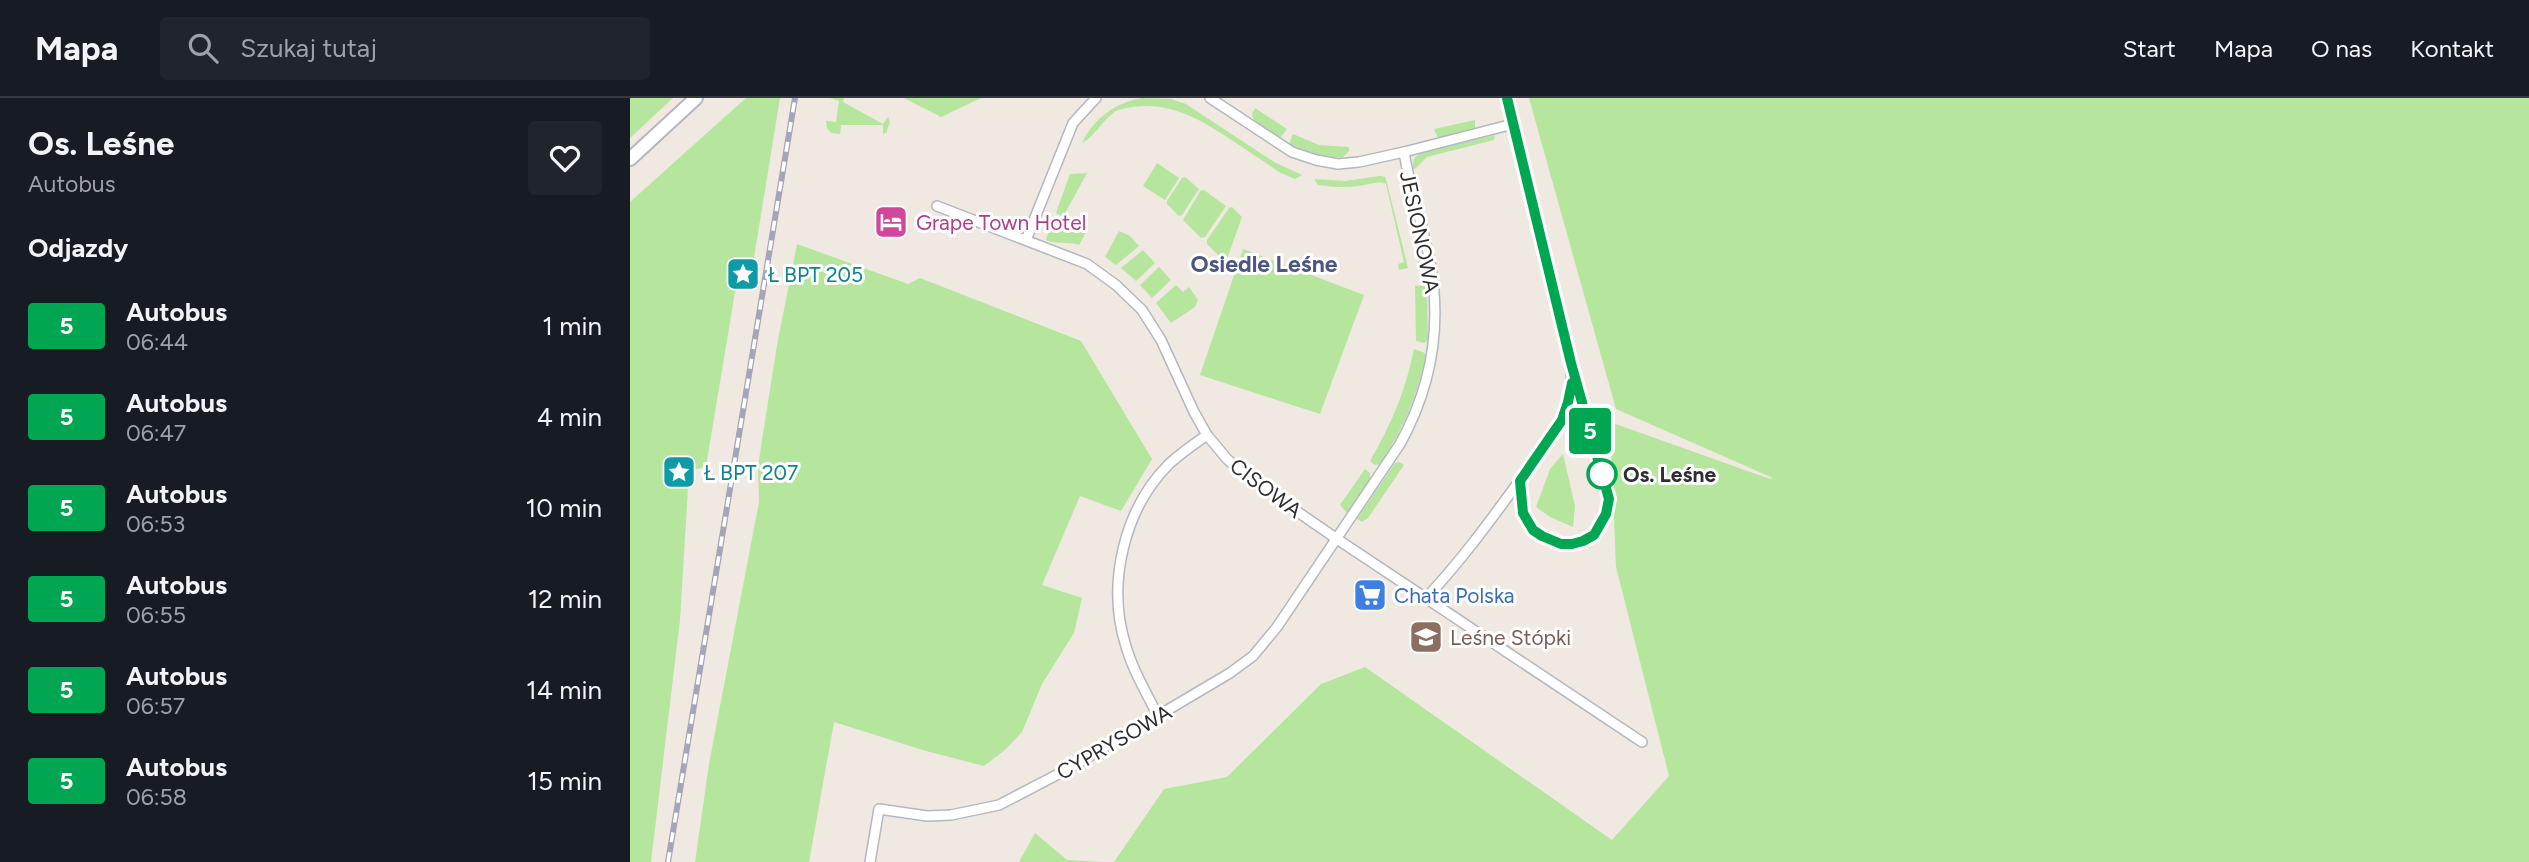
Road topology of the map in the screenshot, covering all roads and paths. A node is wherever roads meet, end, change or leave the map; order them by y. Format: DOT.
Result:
graph roads {
  1 [pos="696,98"];
  2 [pos="1096,98"];
  3 [pos="1210,98"];
  4 [pos="1507,98"];
  5 [pos="1513,124"];
  6 [pos="1404,152"];
  7 [pos="630,159"];
  8 [pos="937,206"];
  9 [pos="1026,240"];
  10 [pos="1207,435"];
  11 [pos="1337,539"];
  12 [pos="1426,598"];
  13 [pos="1158,716"];
  14 [pos="1642,742"];
  15 [pos="870,862"];
  1 -- 7 [label="main road"];
  2 -- 9 [label="street"];
  3 -- 6 [label="street"];
  4 -- 5 [label="street"];
  5 -- 6 [label="street"];
  5 -- 12 [label="street"];
  6 -- 11 [label="street, JESIONOWA"];
  8 -- 9 [label="street, CISOWA"];
  9 -- 10 [label="street, CISOWA"];
  10 -- 11 [label="street, CISOWA"];
  10 -- 13 [label="street"];
  11 -- 12 [label="street, CISOWA"];
  11 -- 13 [label="street, CYPRYSOWA"];
  12 -- 14 [label="street, CISOWA"];
  13 -- 15 [label="street, CYPRYSOWA"];
}
